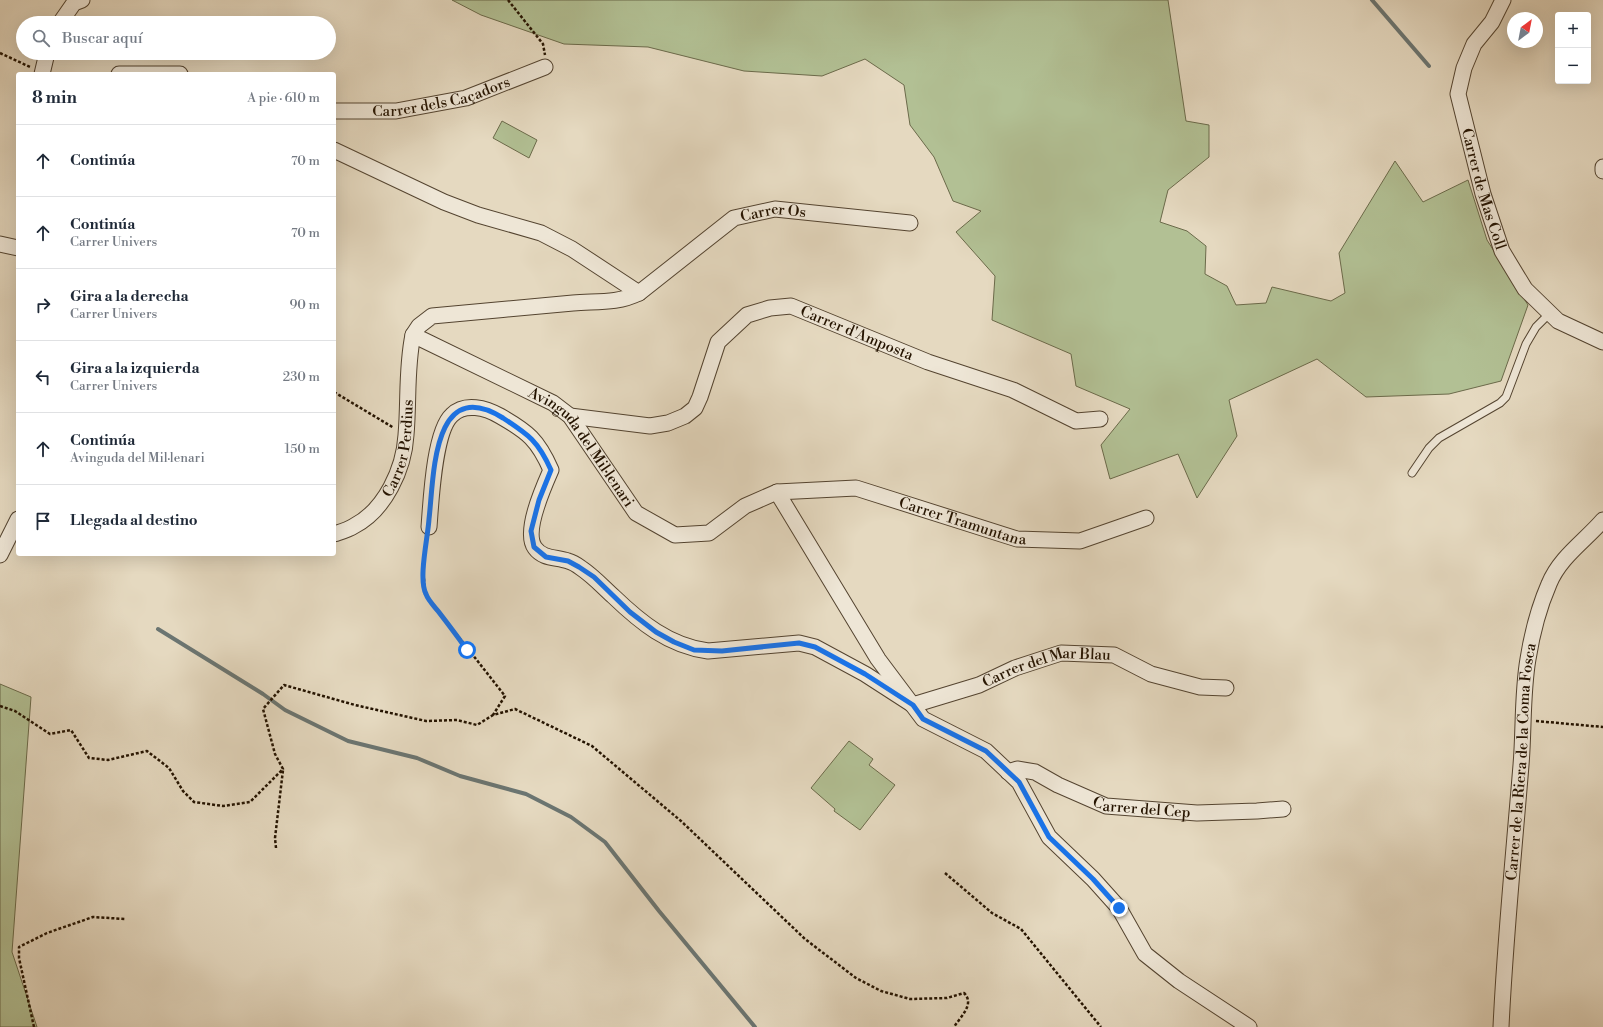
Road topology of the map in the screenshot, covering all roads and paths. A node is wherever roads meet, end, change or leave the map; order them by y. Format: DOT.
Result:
graph roads {
  1 [pos="82,0"];
  2 [pos="508,0"];
  3 [pos="1504,0"];
  4 [pos="65,16"];
  5 [pos="0,53"];
  6 [pos="45,60"];
  7 [pos="545,67"];
  8 [pos="40,72"];
  9 [pos="42,72"];
  10 [pos="336,111"];
  11 [pos="336,151"];
  12 [pos="1603,167"];
  13 [pos="1603,171"];
  14 [pos="910,223"];
  15 [pos="0,244"];
  16 [pos="16,248"];
  17 [pos="639,293"];
  18 [pos="1550,313"];
  19 [pos="413,335"];
  20 [pos="1603,342"];
  21 [pos="336,393"];
  22 [pos="570,416"];
  23 [pos="1100,419"];
  24 [pos="406,436"];
  25 [pos="1412,473"];
  26 [pos="777,492"];
  27 [pos="1146,518"];
  28 [pos="1603,520"];
  29 [pos="16,523"];
  30 [pos="429,527"];
  31 [pos="336,533"];
  32 [pos="0,555"];
  33 [pos="1226,688"];
  34 [pos="913,705"];
  35 [pos="0,706"];
  36 [pos="493,715"];
  37 [pos="1524,720"];
  38 [pos="1603,727"];
  39 [pos="283,769"];
  40 [pos="1008,772"];
  41 [pos="1283,809"];
  42 [pos="276,848"];
  43 [pos="946,873"];
  44 [pos="125,919"];
  45 [pos="34,1027"];
  46 [pos="954,1027"];
  47 [pos="1102,1027"];
  48 [pos="1249,1027"];
  49 [pos="1501,1027"];
  1 -- 4 [label="street"];
  2 -- 7 [label="path"];
  3 -- 18 [label="street, Carrer de Mas Coll"];
  5 -- 8 [label="path"];
  6 -- 9 [label="street"];
  7 -- 10 [label="street, Carrer dels Caçadors"];
  11 -- 17 [label="street"];
  12 -- 13 [label="street"];
  14 -- 17 [label="street, Carrer Os"];
  15 -- 16 [label="street"];
  17 -- 19 [label="street"];
  18 -- 20 [label="street, Carrer de Mas Coll"];
  18 -- 25 [label="lane"];
  19 -- 22 [label="street, Avinguda del Mil·lenari"];
  19 -- 24 [label="street, Carrer Perdius"];
  21 -- 24 [label="path"];
  22 -- 23 [label="street, Carrer d'Amposta"];
  22 -- 26 [label="street, Avinguda del Mil·lenari"];
  24 -- 31 [label="street, Carrer Perdius"];
  26 -- 27 [label="street, Carrer Tramuntana"];
  26 -- 34 [label="street"];
  28 -- 37 [label="street, Carrer de la Riera de la Coma Fosca"];
  29 -- 32 [label="street"];
  30 -- 34 [label="street"];
  30 -- 36 [label="path"];
  33 -- 34 [label="street, Carrer del Mar Blau"];
  34 -- 40 [label="street"];
  35 -- 39 [label="path"];
  36 -- 39 [label="path"];
  36 -- 46 [label="path"];
  37 -- 38 [label="path"];
  37 -- 49 [label="street, Carrer de la Riera de la Coma Fosca"];
  39 -- 42 [label="path"];
  40 -- 41 [label="street, Carrer del Cep"];
  40 -- 48 [label="street"];
  43 -- 47 [label="path"];
  44 -- 45 [label="path"];
}
